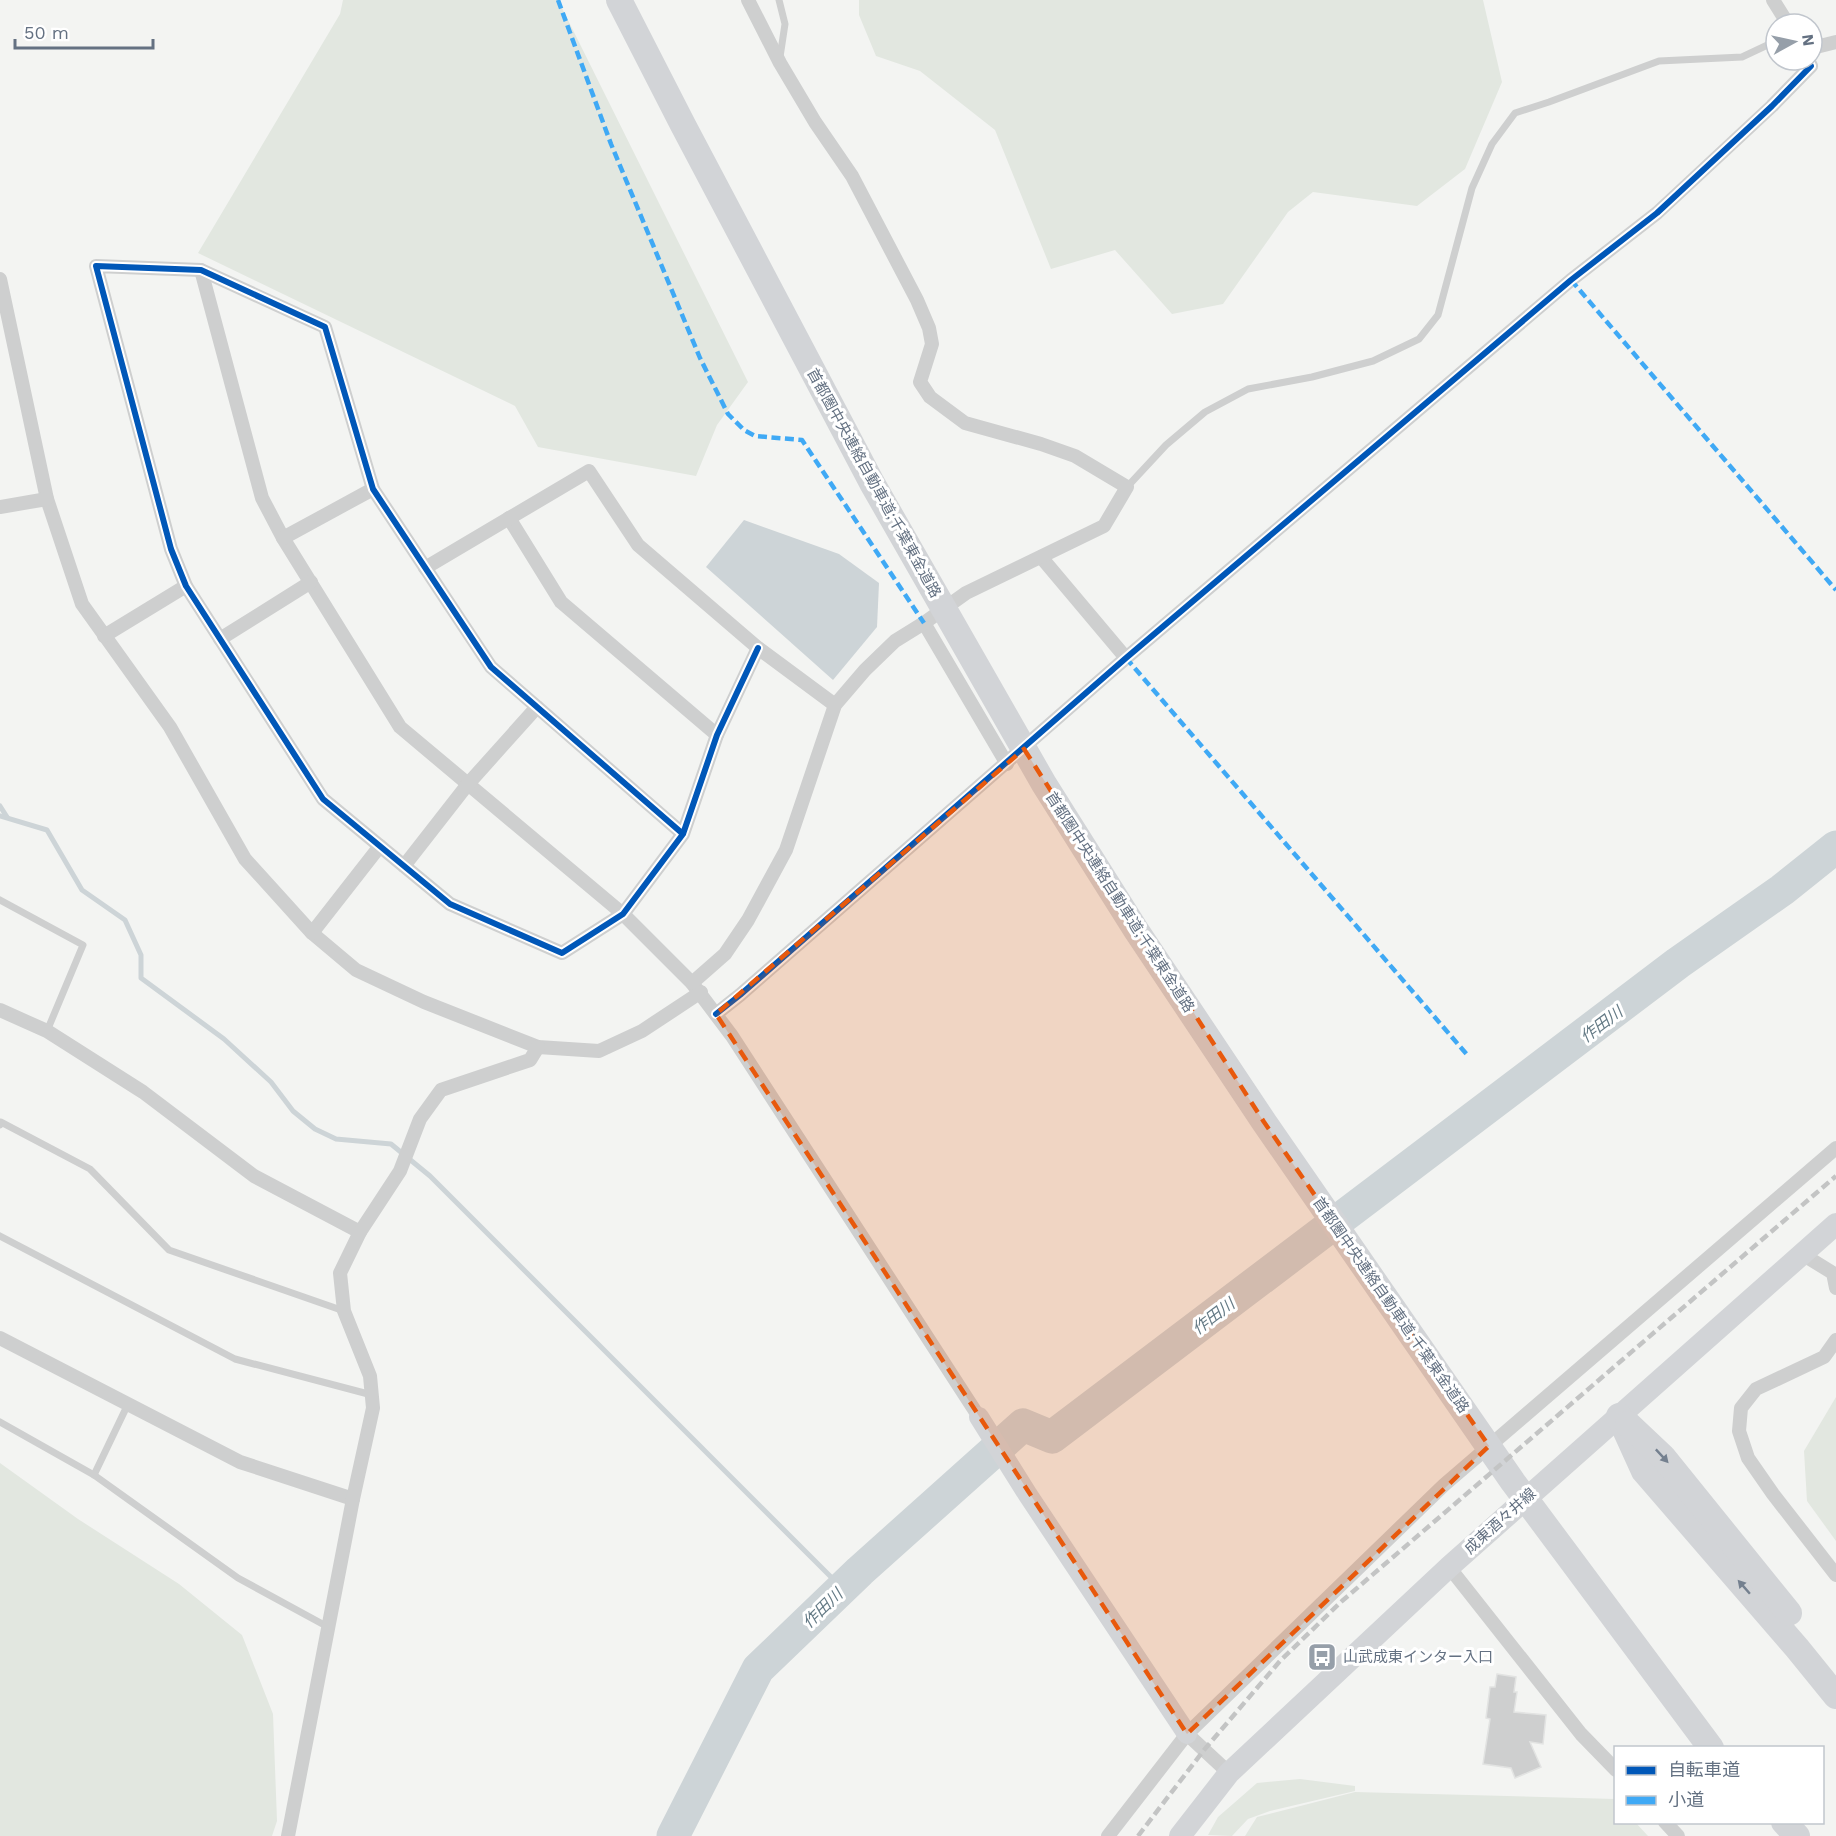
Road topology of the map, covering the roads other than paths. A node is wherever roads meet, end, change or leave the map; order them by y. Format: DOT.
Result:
graph roads {
  1 [pos="619,0"];
  2 [pos="748,0"];
  3 [pos="779,0"];
  4 [pos="1764,47"];
  5 [pos="780,63"];
  6 [pos="1805,72"];
  7 [pos="201,270"];
  8 [pos="0,279"];
  9 [pos="1127,486"];
  10 [pos="373,489"];
  11 [pos="47,499"];
  12 [pos="0,507"];
  13 [pos="509,518"];
  14 [pos="283,538"];
  15 [pos="1041,557"];
  16 [pos="425,568"];
  17 [pos="311,582"];
  18 [pos="186,586"];
  19 [pos="924,623"];
  20 [pos="104,636"];
  21 [pos="220,639"];
  22 [pos="758,648"];
  23 [pos="1126,658"];
  24 [pos="835,705"];
  25 [pos="537,707"];
  26 [pos="717,735"];
  27 [pos="1007,764"];
  28 [pos="468,784"];
  29 [pos="683,834"];
  30 [pos="380,846"];
  31 [pos="404,866"];
  32 [pos="0,900"];
  33 [pos="623,914"];
  34 [pos="312,933"];
  35 [pos="697,987"];
  36 [pos="0,1010"];
  37 [pos="716,1014"];
  38 [pos="47,1031"];
  39 [pos="538,1047"];
  40 [pos="0,1125"];
  41 [pos="1836,1148"];
  42 [pos="1831,1231"];
  43 [pos="360,1232"];
  44 [pos="0,1236"];
  45 [pos="1802,1254"];
  46 [pos="1836,1288"];
  47 [pos="344,1311"];
  48 [pos="0,1338"];
  49 [pos="1836,1340"];
  50 [pos="372,1395"];
  51 [pos="128,1404"];
  52 [pos="1619,1416"];
  53 [pos="979,1418"];
  54 [pos="0,1422"];
  55 [pos="93,1474"];
  56 [pos="353,1499"];
  57 [pos="1449,1567"];
  58 [pos="1836,1575"];
  59 [pos="328,1627"];
  60 [pos="1836,1672"];
  61 [pos="1836,1696"];
  62 [pos="1187,1734"];
  63 [pos="1709,1744"];
  64 [pos="1614,1768"];
  65 [pos="1229,1773"];
  66 [pos="1667,1824"];
  67 [pos="1774,1824"];
  68 [pos="1786,1824"];
  69 [pos="288,1836"];
  70 [pos="1108,1836"];
  71 [pos="1180,1836"];
  72 [pos="1678,1836"];
  73 [pos="1783,1836"];
  74 [pos="1797,1836"];
  1 -- 63 [label="highway, 首都圏中央連絡自動車道;千葉東金道路"];
  2 -- 5 [label="street"];
  3 -- 5 [label="lane"];
  4 -- 9 [label="lane"];
  5 -- 9 [label="street"];
  6 -- 23 [label="street"];
  7 -- 10 [label="street"];
  7 -- 14 [label="street"];
  7 -- 18 [label="street"];
  8 -- 11 [label="street"];
  9 -- 15 [label="street"];
  10 -- 14 [label="street"];
  10 -- 16 [label="street"];
  11 -- 12 [label="street"];
  11 -- 20 [label="street"];
  13 -- 16 [label="street"];
  13 -- 22 [label="street"];
  13 -- 26 [label="street"];
  14 -- 17 [label="street"];
  15 -- 19 [label="street"];
  15 -- 23 [label="street"];
  16 -- 25 [label="street"];
  17 -- 21 [label="street"];
  17 -- 28 [label="street"];
  18 -- 20 [label="street"];
  18 -- 21 [label="street"];
  19 -- 24 [label="street"];
  19 -- 27 [label="street"];
  20 -- 34 [label="street"];
  21 -- 30 [label="street"];
  22 -- 24 [label="street"];
  22 -- 26 [label="street"];
  23 -- 27 [label="street"];
  24 -- 35 [label="street"];
  25 -- 28 [label="street"];
  25 -- 29 [label="street"];
  26 -- 29 [label="street"];
  27 -- 37 [label="street"];
  28 -- 31 [label="street"];
  28 -- 33 [label="street"];
  29 -- 33 [label="street"];
  30 -- 31 [label="street"];
  30 -- 34 [label="street"];
  31 -- 33 [label="street"];
  32 -- 38 [label="lane"];
  33 -- 35 [label="street"];
  34 -- 39 [label="street"];
  35 -- 37 [label="street"];
  35 -- 39 [label="street"];
  36 -- 38 [label="street"];
  37 -- 53 [label="street"];
  38 -- 43 [label="street"];
  39 -- 43 [label="street"];
  40 -- 47 [label="lane"];
  41 -- 62 [label="street"];
  42 -- 45 [label="main road, 成東酒々井線"];
  43 -- 47 [label="street"];
  44 -- 50 [label="lane"];
  45 -- 46 [label="street"];
  45 -- 52 [label="main road, 成東酒々井線"];
  47 -- 50 [label="street"];
  48 -- 51 [label="street"];
  49 -- 58 [label="street"];
  50 -- 56 [label="street"];
  51 -- 55 [label="lane"];
  51 -- 56 [label="street"];
  52 -- 57 [label="main road, 成東酒々井線"];
  52 -- 60 [label="highway, one-way"];
  61 -- 52 [label="highway, one-way"];
  53 -- 62 [label="street"];
  54 -- 55 [label="lane"];
  55 -- 59 [label="lane"];
  56 -- 59 [label="street"];
  57 -- 64 [label="street"];
  57 -- 65 [label="main road, 成東酒々井線"];
  59 -- 69 [label="street"];
  62 -- 65 [label="street"];
  62 -- 70 [label="street"];
  65 -- 71 [label="main road, 成東酒々井線"];
  66 -- 72 [label="street"];
  67 -- 73 [label="highway"];
  68 -- 74 [label="highway"];
}
